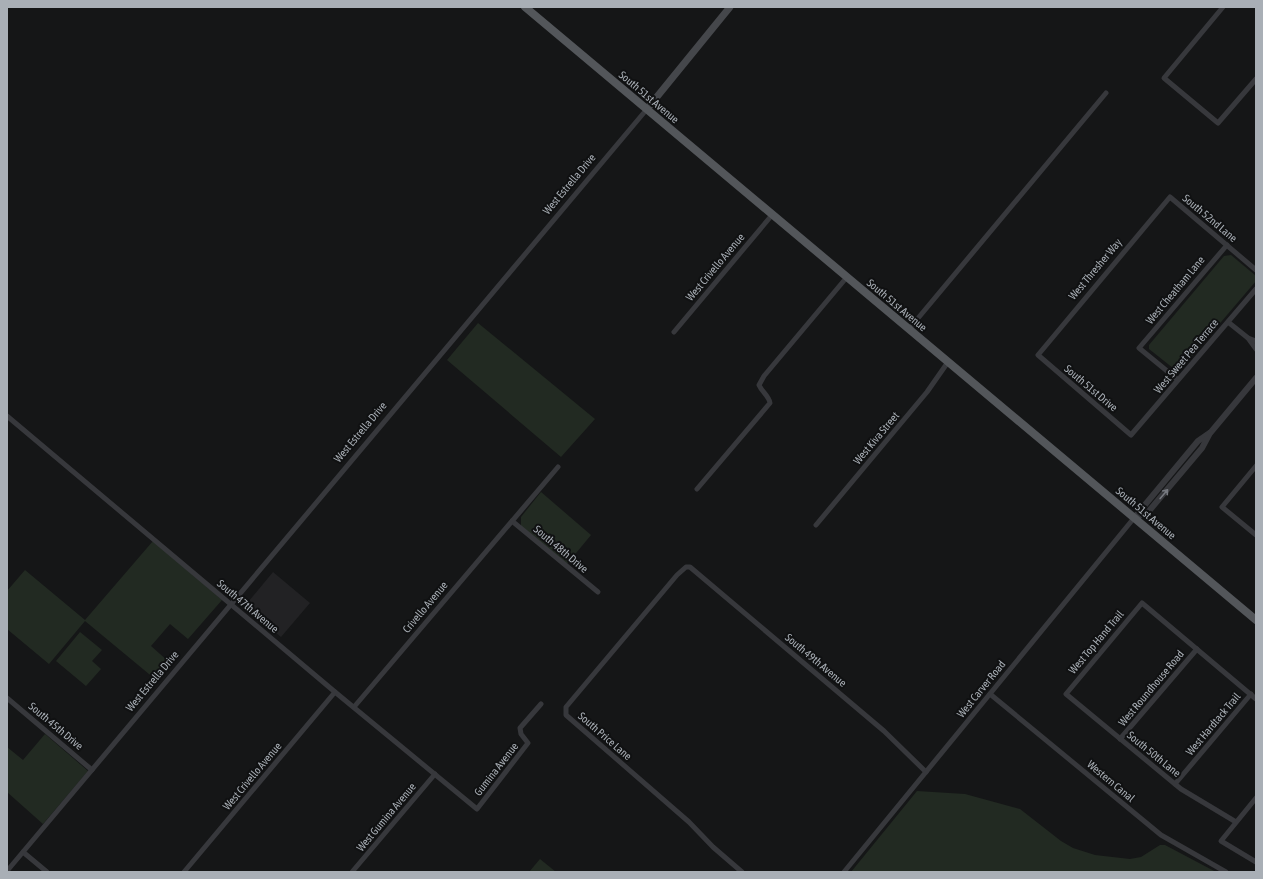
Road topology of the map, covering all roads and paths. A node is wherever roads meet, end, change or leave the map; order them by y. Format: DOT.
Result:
graph roads {
  1 [pos="525,7"];
  2 [pos="730,7"];
  3 [pos="1223,7"];
  4 [pos="1256,79"];
  5 [pos="1106,93"];
  6 [pos="647,109"];
  7 [pos="1170,197"];
  8 [pos="772,215"];
  9 [pos="1227,245"];
  10 [pos="1256,270"];
  11 [pos="847,277"];
  12 [pos="1256,289"];
  13 [pos="1228,322"];
  14 [pos="909,329"];
  15 [pos="674,332"];
  16 [pos="1248,338"];
  17 [pos="1256,341"];
  18 [pos="1256,349"];
  19 [pos="1038,355"];
  20 [pos="948,362"];
  21 [pos="1256,378"];
  22 [pos="1178,380"];
  23 [pos="7,416"];
  24 [pos="1131,435"];
  25 [pos="1256,466"];
  26 [pos="558,467"];
  27 [pos="698,489"];
  28 [pos="1134,518"];
  29 [pos="512,521"];
  30 [pos="816,525"];
  31 [pos="1256,535"];
  32 [pos="690,567"];
  33 [pos="598,592"];
  34 [pos="230,603"];
  35 [pos="1256,620"];
  36 [pos="1197,649"];
  37 [pos="335,692"];
  38 [pos="990,694"];
  39 [pos="1066,694"];
  40 [pos="1251,694"];
  41 [pos="7,698"];
  42 [pos="1256,699"];
  43 [pos="541,704"];
  44 [pos="354,707"];
  45 [pos="1120,739"];
  46 [pos="92,770"];
  47 [pos="926,772"];
  48 [pos="435,774"];
  49 [pos="1175,784"];
  50 [pos="1256,798"];
  51 [pos="477,809"];
  52 [pos="1236,822"];
  53 [pos="23,852"];
  54 [pos="1256,862"];
  55 [pos="7,871"];
  56 [pos="47,872"];
  57 [pos="184,872"];
  58 [pos="352,872"];
  59 [pos="742,872"];
  60 [pos="844,872"];
  61 [pos="1226,872"];
  1 -- 6 [label="main road, South 51st Avenue"];
  2 -- 6 [label="main road, West Estrella Drive"];
  3 -- 4 [label="street"];
  5 -- 14 [label="street"];
  6 -- 8 [label="main road, South 51st Avenue"];
  6 -- 34 [label="street, West Estrella Drive"];
  7 -- 9 [label="street, South 52nd Lane"];
  7 -- 19 [label="street, West Thresher Way"];
  8 -- 11 [label="main road, South 51st Avenue"];
  8 -- 15 [label="street, West Crivello Avenue"];
  9 -- 10 [label="street, South 52nd Lane"];
  9 -- 22 [label="street, West Cheatham Lane"];
  11 -- 14 [label="main road, South 51st Avenue"];
  11 -- 27 [label="street"];
  12 -- 13 [label="street, West Sweet Pea Terrace"];
  13 -- 16 [label="street"];
  13 -- 22 [label="street, West Sweet Pea Terrace"];
  14 -- 20 [label="main road, South 51st Avenue"];
  16 -- 17 [label="street"];
  16 -- 18 [label="street"];
  19 -- 24 [label="street, South 51st Drive"];
  20 -- 28 [label="main road, South 51st Avenue"];
  20 -- 30 [label="street, West Kiva Street"];
  21 -- 28 [label="street, West Carver Road"];
  22 -- 24 [label="street, West Sweet Pea Terrace"];
  23 -- 34 [label="street, South 47th Avenue"];
  25 -- 31 [label="street"];
  26 -- 29 [label="street"];
  28 -- 35 [label="main road, South 51st Avenue"];
  28 -- 38 [label="street, West Carver Road"];
  29 -- 33 [label="street, South 48th Drive"];
  29 -- 44 [label="street, Crivello Avenue"];
  32 -- 47 [label="street, South 49th Avenue"];
  32 -- 59 [label="street, South Price Lane"];
  34 -- 37 [label="street, South 47th Avenue"];
  34 -- 46 [label="street, West Estrella Drive"];
  36 -- 39 [label="street, West Top Hand Trail"];
  36 -- 40 [label="street"];
  36 -- 45 [label="street, West Roundhouse Road"];
  37 -- 44 [label="street, South 47th Avenue"];
  37 -- 57 [label="street, West Crivello Avenue"];
  38 -- 47 [label="street, West Carver Road"];
  38 -- 61 [label="street, Western Canal"];
  39 -- 45 [label="street, South 50th Lane"];
  40 -- 42 [label="street"];
  40 -- 49 [label="street, West Hardtack Trail"];
  41 -- 46 [label="street, South 45th Drive"];
  43 -- 51 [label="street, Gumina Avenue"];
  44 -- 48 [label="street, South 47th Avenue"];
  45 -- 49 [label="street, South 50th Lane"];
  46 -- 53 [label="street, West Estrella Drive"];
  47 -- 60 [label="street, West Carver Road"];
  48 -- 51 [label="street, South 47th Avenue"];
  48 -- 58 [label="street, West Gumina Avenue"];
  49 -- 52 [label="street, South 50th Lane"];
  50 -- 52 [label="street"];
  52 -- 54 [label="street"];
  53 -- 55 [label="street, West Estrella Drive"];
  53 -- 56 [label="street"];
}
